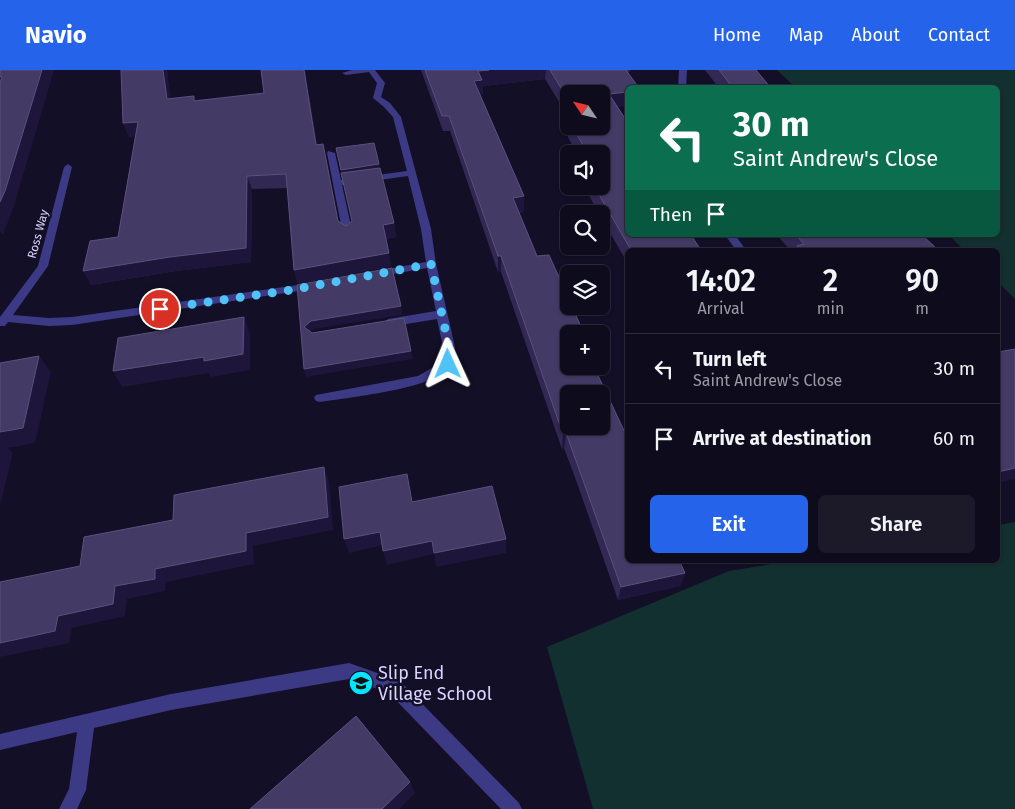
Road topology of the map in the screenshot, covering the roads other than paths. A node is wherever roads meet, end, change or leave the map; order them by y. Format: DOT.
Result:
graph roads {
  1 [pos="370,70"];
  2 [pos="683,70"];
  3 [pos="346,73"];
  4 [pos="682,85"];
  5 [pos="331,153"];
  6 [pos="68,168"];
  7 [pos="410,173"];
  8 [pos="337,183"];
  9 [pos="348,235"];
  10 [pos="731,237"];
  11 [pos="740,248"];
  12 [pos="431,264"];
  13 [pos="366,276"];
  14 [pos="319,284"];
  15 [pos="442,314"];
  16 [pos="3,321"];
  17 [pos="378,324"];
  18 [pos="320,398"];
  19 [pos="87,721"];
  20 [pos="0,742"];
  21 [pos="68,809"];
  22 [pos="513,809"];
  1 -- 3 [label="street"];
  1 -- 7 [label="street"];
  2 -- 4 [label="street"];
  5 -- 8 [label="street"];
  6 -- 16 [label="street, Ross Way"];
  7 -- 8 [label="street"];
  7 -- 12 [label="street"];
  8 -- 9 [label="street"];
  10 -- 11 [label="street"];
  12 -- 13 [label="street"];
  12 -- 15 [label="street"];
  14 -- 16 [label="street"];
  15 -- 17 [label="street"];
  15 -- 18 [label="street"];
  19 -- 20 [label="street"];
  19 -- 21 [label="street"];
  19 -- 22 [label="street"];
}
